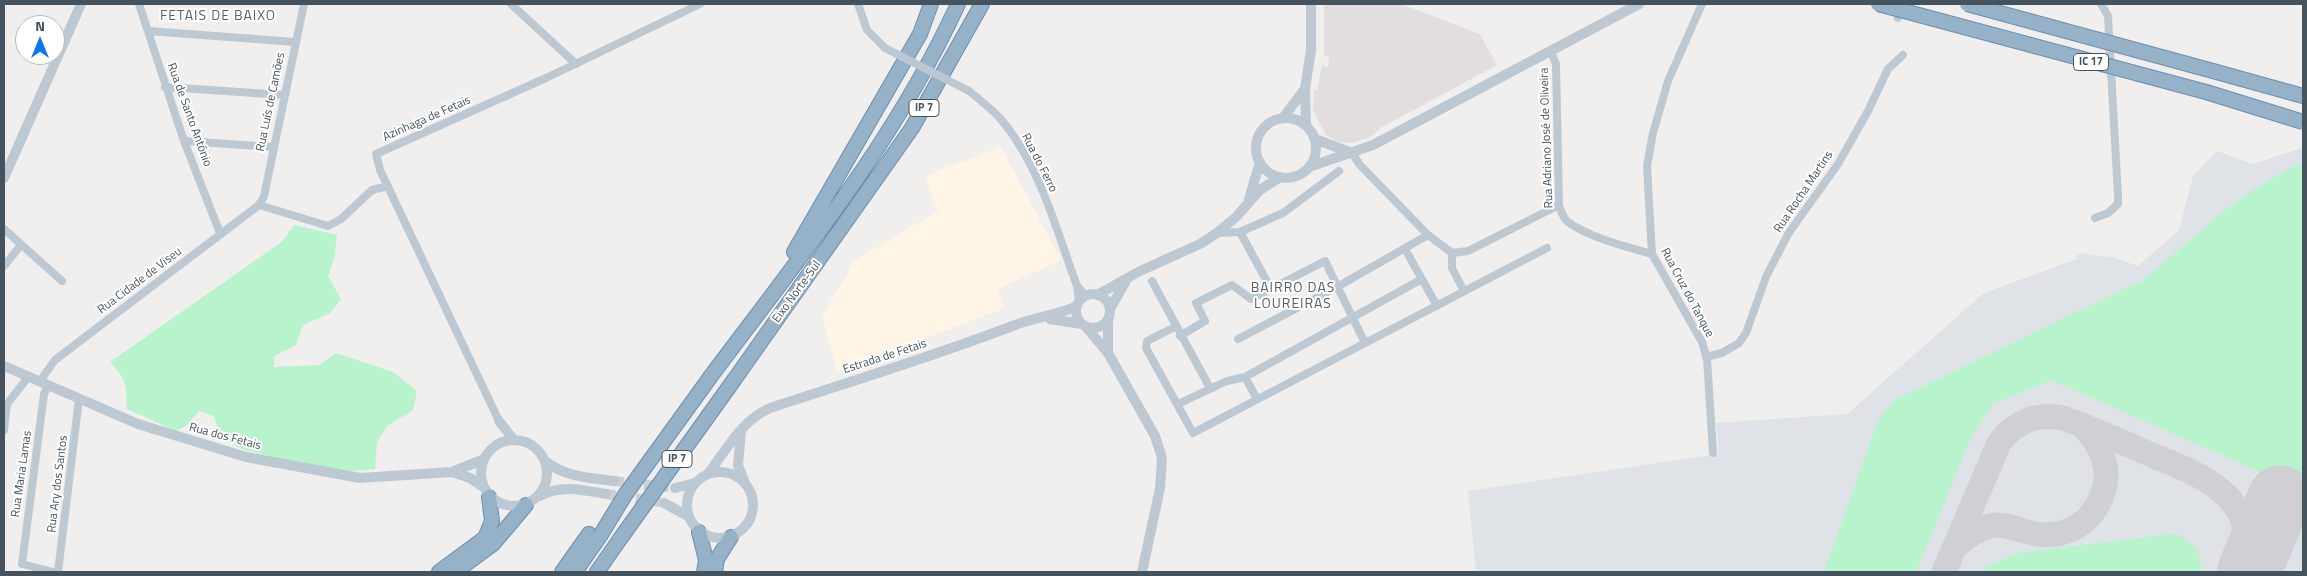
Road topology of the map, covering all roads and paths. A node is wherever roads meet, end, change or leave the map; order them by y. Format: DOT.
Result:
graph roads {
  1 [pos="81,4"];
  2 [pos="139,4"];
  3 [pos="304,4"];
  4 [pos="511,4"];
  5 [pos="700,4"];
  6 [pos="858,4"];
  7 [pos="931,4"];
  8 [pos="958,4"];
  9 [pos="982,4"];
  10 [pos="1312,4"];
  11 [pos="1639,4"];
  12 [pos="1702,4"];
  13 [pos="1878,4"];
  14 [pos="1904,4"];
  15 [pos="1967,4"];
  16 [pos="2101,4"];
  17 [pos="1898,18"];
  18 [pos="148,31"];
  19 [pos="295,42"];
  20 [pos="1551,52"];
  21 [pos="1903,55"];
  22 [pos="576,64"];
  23 [pos="165,87"];
  24 [pos="1305,89"];
  25 [pos="284,95"];
  26 [pos="2303,96"];
  27 [pos="1283,118"];
  28 [pos="2303,122"];
  29 [pos="1306,125"];
  30 [pos="1315,139"];
  31 [pos="184,141"];
  32 [pos="272,148"];
  33 [pos="1352,153"];
  34 [pos="1260,162"];
  35 [pos="1309,167"];
  36 [pos="1338,171"];
  37 [pos="1280,177"];
  38 [pos="4,178"];
  39 [pos="388,186"];
  40 [pos="1248,201"];
  41 [pos="259,205"];
  42 [pos="1559,205"];
  43 [pos="2095,218"];
  44 [pos="4,229"];
  45 [pos="1240,232"];
  46 [pos="1217,233"];
  47 [pos="220,234"];
  48 [pos="1428,235"];
  49 [pos="21,245"];
  50 [pos="1547,248"];
  51 [pos="1405,249"];
  52 [pos="1452,253"];
  53 [pos="1652,254"];
  54 [pos="4,266"];
  55 [pos="1128,278"];
  56 [pos="1422,279"];
  57 [pos="1152,281"];
  58 [pos="62,282"];
  59 [pos="1337,287"];
  60 [pos="1271,289"];
  61 [pos="1464,291"];
  62 [pos="1097,295"];
  63 [pos="769,298"];
  64 [pos="1081,301"];
  65 [pos="1437,306"];
  66 [pos="1110,309"];
  67 [pos="1352,317"];
  68 [pos="1042,318"];
  69 [pos="1108,321"];
  70 [pos="1083,325"];
  71 [pos="1175,327"];
  72 [pos="1180,336"];
  73 [pos="1238,339"];
  74 [pos="1365,343"];
  75 [pos="1108,353"];
  76 [pos="1706,357"];
  77 [pos="4,366"];
  78 [pos="29,376"];
  79 [pos="1245,377"];
  80 [pos="44,383"];
  81 [pos="1210,388"];
  82 [pos="79,399"];
  83 [pos="1257,399"];
  84 [pos="1178,404"];
  85 [pos="499,421"];
  86 [pos="742,428"];
  87 [pos="4,430"];
  88 [pos="514,440"];
  89 [pos="501,442"];
  90 [pos="1713,452"];
  91 [pos="482,460"];
  92 [pos="545,461"];
  93 [pos="452,472"];
  94 [pos="708,474"];
  95 [pos="614,481"];
  96 [pos="695,482"];
  97 [pos="744,482"];
  98 [pos="674,488"];
  99 [pos="485,491"];
  100 [pos="606,494"];
  101 [pos="532,501"];
  102 [pos="664,503"];
  103 [pos="688,516"];
  104 [pos="699,532"];
  105 [pos="595,535"];
  106 [pos="731,537"];
  107 [pos="620,538"];
  108 [pos="53,572"];
  109 [pos="58,572"];
  110 [pos="439,572"];
  111 [pos="455,572"];
  112 [pos="562,572"];
  113 [pos="575,572"];
  114 [pos="597,572"];
  115 [pos="604,572"];
  116 [pos="704,572"];
  117 [pos="715,572"];
  118 [pos="1142,572"];
  1 -- 38 [label="street"];
  2 -- 18 [label="street, Rua de Santo António"];
  3 -- 19 [label="street, Rua Luís de Camões"];
  4 -- 22 [label="street"];
  5 -- 22 [label="street, Azinhaga de Fetais"];
  6 -- 64 [label="street, Rua do Ferro, bridge"];
  7 -- 63 [label="highway"];
  8 -- 63 [label="highway"];
  9 -- 107 [label="highway, Eixo Norte-Sul / IP 7, bridge"];
  10 -- 24 [label="street"];
  11 -- 20 [label="street"];
  12 -- 53 [label="street, Rua Cruz do Tanque"];
  13 -- 28 [label="highway, IC 17, bridge"];
  14 -- 17 [label="street"];
  15 -- 26 [label="highway, IC 17, bridge"];
  16 -- 43 [label="street"];
  18 -- 19 [label="street"];
  18 -- 23 [label="street, Rua de Santo António"];
  19 -- 25 [label="street, Rua Luís de Camões"];
  20 -- 33 [label="street"];
  20 -- 42 [label="street, Rua Adriano José de Oliveira"];
  21 -- 76 [label="street, Rua Rocha Martins"];
  22 -- 39 [label="street, Azinhaga de Fetais"];
  23 -- 25 [label="street"];
  23 -- 31 [label="street, Rua de Santo António"];
  24 -- 27 [label="street"];
  24 -- 29 [label="street"];
  25 -- 32 [label="street, Rua Luís de Camões"];
  27 -- 29 [label="street"];
  27 -- 34 [label="street"];
  29 -- 30 [label="street"];
  30 -- 33 [label="street"];
  30 -- 35 [label="street"];
  31 -- 32 [label="street"];
  31 -- 47 [label="street, Rua de Santo António"];
  32 -- 41 [label="street, Rua Luís de Camões"];
  33 -- 35 [label="street"];
  33 -- 48 [label="street"];
  34 -- 37 [label="street"];
  34 -- 40 [label="street"];
  35 -- 37 [label="street"];
  36 -- 45 [label="street"];
  37 -- 40 [label="street"];
  39 -- 41 [label="street"];
  39 -- 85 [label="street, Azinhaga de Fetais"];
  40 -- 46 [label="street"];
  41 -- 47 [label="street, Rua Cidade de Viseu"];
  42 -- 52 [label="street"];
  42 -- 53 [label="street, Rua Adriano José de Oliveira"];
  44 -- 49 [label="street"];
  45 -- 46 [label="street"];
  45 -- 60 [label="street"];
  46 -- 55 [label="street"];
  47 -- 80 [label="street, Rua Cidade de Viseu"];
  48 -- 51 [label="street"];
  48 -- 52 [label="street"];
  49 -- 54 [label="street"];
  49 -- 58 [label="street"];
  50 -- 61 [label="street"];
  51 -- 56 [label="street"];
  51 -- 59 [label="street"];
  52 -- 61 [label="street"];
  53 -- 76 [label="street, Rua Cruz do Tanque"];
  55 -- 62 [label="street"];
  55 -- 66 [label="street"];
  56 -- 65 [label="street"];
  56 -- 67 [label="street"];
  57 -- 71 [label="street"];
  59 -- 60 [label="street"];
  59 -- 67 [label="street"];
  59 -- 73 [label="street"];
  60 -- 72 [label="street"];
  61 -- 65 [label="street"];
  62 -- 64 [label="street"];
  62 -- 66 [label="street"];
  63 -- 105 [label="highway, IP 7, bridge"];
  64 -- 68 [label="street, Estrada de Fetais"];
  64 -- 70 [label="street"];
  65 -- 74 [label="street"];
  66 -- 69 [label="street"];
  67 -- 74 [label="street"];
  67 -- 79 [label="street"];
  68 -- 70 [label="street, Estrada de Fetais"];
  68 -- 86 [label="street, Estrada de Fetais"];
  69 -- 70 [label="street"];
  69 -- 75 [label="street"];
  70 -- 75 [label="street"];
  71 -- 72 [label="street"];
  71 -- 84 [label="street"];
  72 -- 81 [label="street"];
  74 -- 83 [label="street"];
  75 -- 118 [label="street"];
  76 -- 90 [label="street, Rua Cruz do Tanque"];
  77 -- 78 [label="street, Rua dos Fetais"];
  78 -- 80 [label="street, Rua dos Fetais"];
  78 -- 87 [label="street"];
  79 -- 81 [label="street"];
  79 -- 83 [label="street"];
  80 -- 82 [label="street, Rua dos Fetais"];
  80 -- 108 [label="street, Rua Maria Lamas"];
  81 -- 84 [label="street"];
  82 -- 93 [label="street, Rua dos Fetais"];
  82 -- 109 [label="street, Rua Ary dos Santos"];
  83 -- 84 [label="street"];
  85 -- 88 [label="street"];
  85 -- 89 [label="street"];
  86 -- 94 [label="street, Estrada de Fetais"];
  86 -- 97 [label="street"];
  88 -- 89 [label="street"];
  88 -- 92 [label="street"];
  89 -- 91 [label="street"];
  91 -- 93 [label="street, Rua dos Fetais"];
  91 -- 99 [label="street"];
  92 -- 95 [label="street"];
  92 -- 101 [label="street"];
  93 -- 99 [label="street, Rua dos Fetais"];
  94 -- 96 [label="street"];
  94 -- 97 [label="street"];
  96 -- 98 [label="street"];
  96 -- 103 [label="street"];
  97 -- 106 [label="street"];
  99 -- 101 [label="street"];
  99 -- 110 [label="highway"];
  100 -- 101 [label="street"];
  101 -- 111 [label="highway"];
  102 -- 103 [label="street"];
  103 -- 104 [label="street"];
  104 -- 106 [label="street"];
  104 -- 116 [label="highway"];
  105 -- 112 [label="highway"];
  105 -- 113 [label="highway, IP 7"];
  106 -- 117 [label="highway"];
  107 -- 114 [label="highway, Eixo Norte-Sul / IP 7"];
  107 -- 115 [label="highway"];
}
